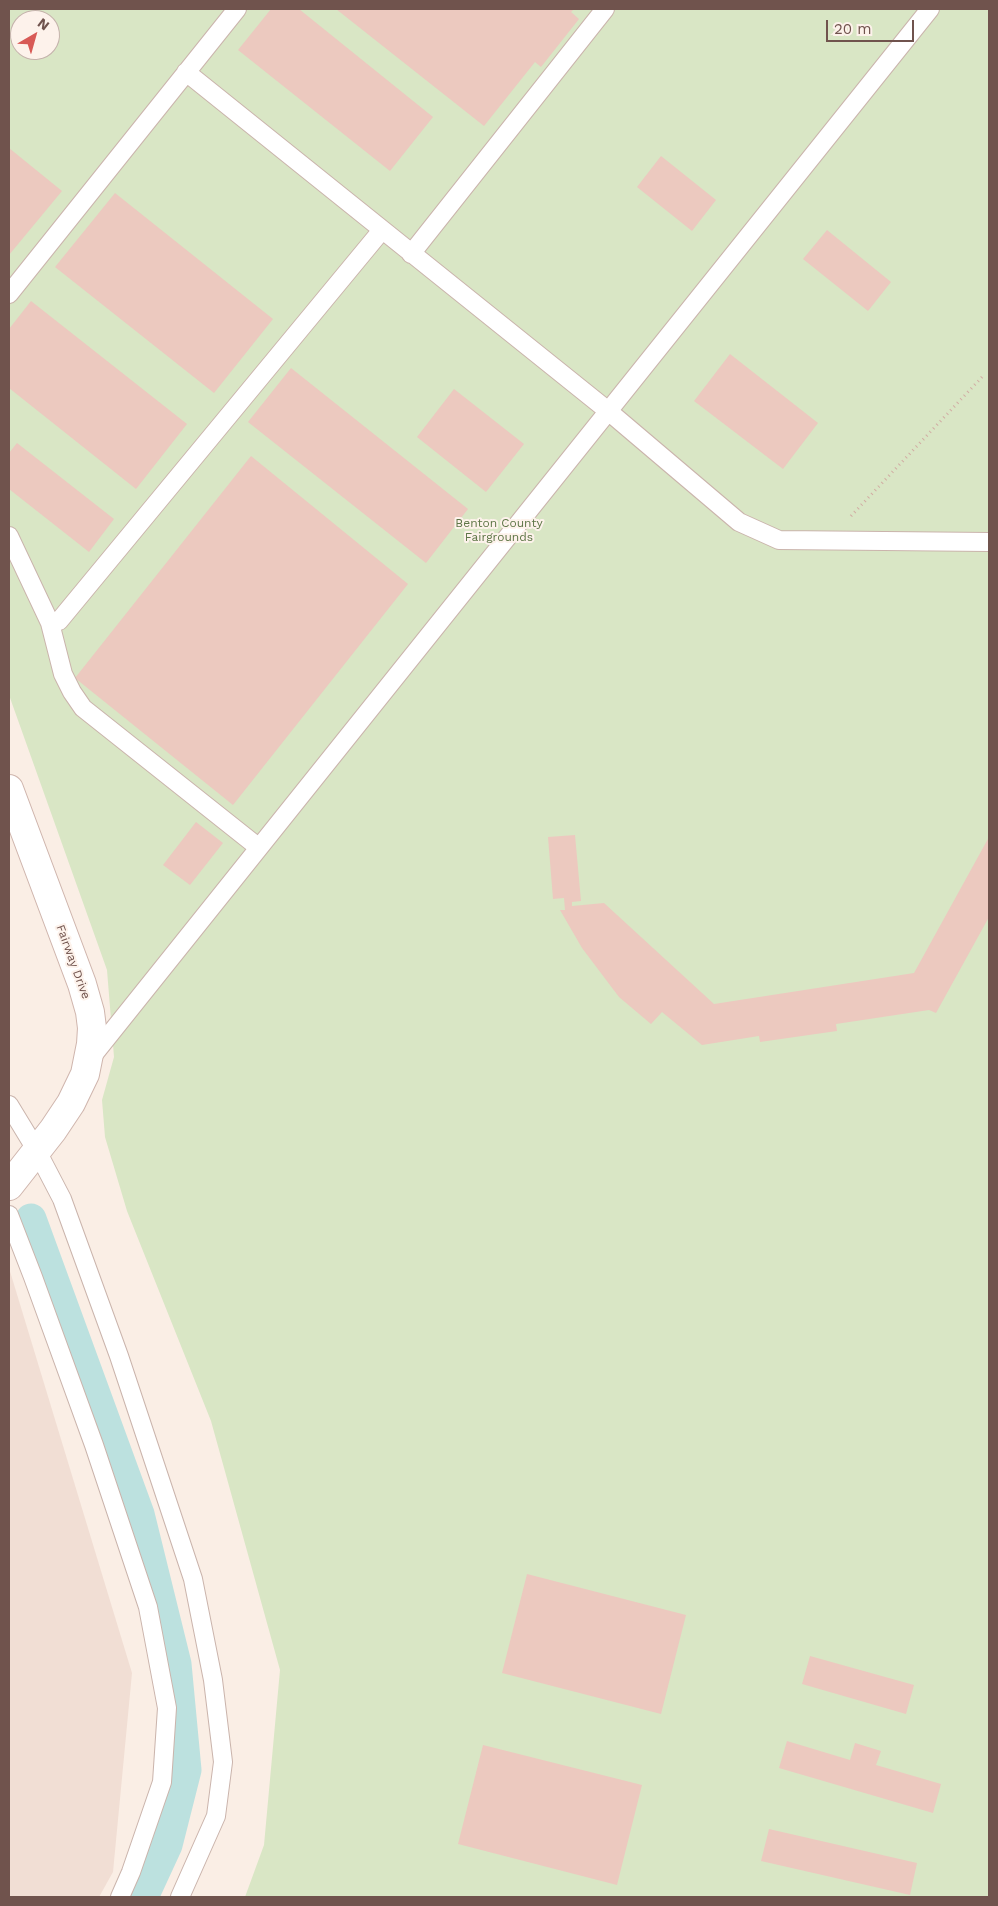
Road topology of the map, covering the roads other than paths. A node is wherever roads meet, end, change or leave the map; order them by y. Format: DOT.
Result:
graph roads {
  1 [pos="237,9"];
  2 [pos="605,9"];
  3 [pos="930,9"];
  4 [pos="186,72"];
  5 [pos="382,230"];
  6 [pos="412,254"];
  7 [pos="9,294"];
  8 [pos="607,410"];
  9 [pos="9,536"];
  10 [pos="989,542"];
  11 [pos="50,623"];
  12 [pos="9,789"];
  13 [pos="258,847"];
  14 [pos="89,1060"];
  15 [pos="9,1105"];
  16 [pos="37,1151"];
  17 [pos="11,1183"];
  18 [pos="9,1215"];
  19 [pos="120,1897"];
  20 [pos="180,1897"];
  1 -- 4 [label="lane"];
  2 -- 6 [label="lane"];
  3 -- 8 [label="lane"];
  4 -- 5 [label="lane"];
  4 -- 7 [label="lane"];
  5 -- 6 [label="lane"];
  5 -- 11 [label="lane"];
  6 -- 8 [label="lane"];
  8 -- 10 [label="lane"];
  8 -- 13 [label="lane"];
  9 -- 11 [label="lane"];
  11 -- 13 [label="lane"];
  12 -- 14 [label="street, Fairway Drive"];
  13 -- 14 [label="lane"];
  14 -- 16 [label="street, Fairway Drive"];
  15 -- 16 [label="lane"];
  16 -- 17 [label="street, Fairway Drive"];
  16 -- 20 [label="lane"];
  18 -- 19 [label="lane"];
}
